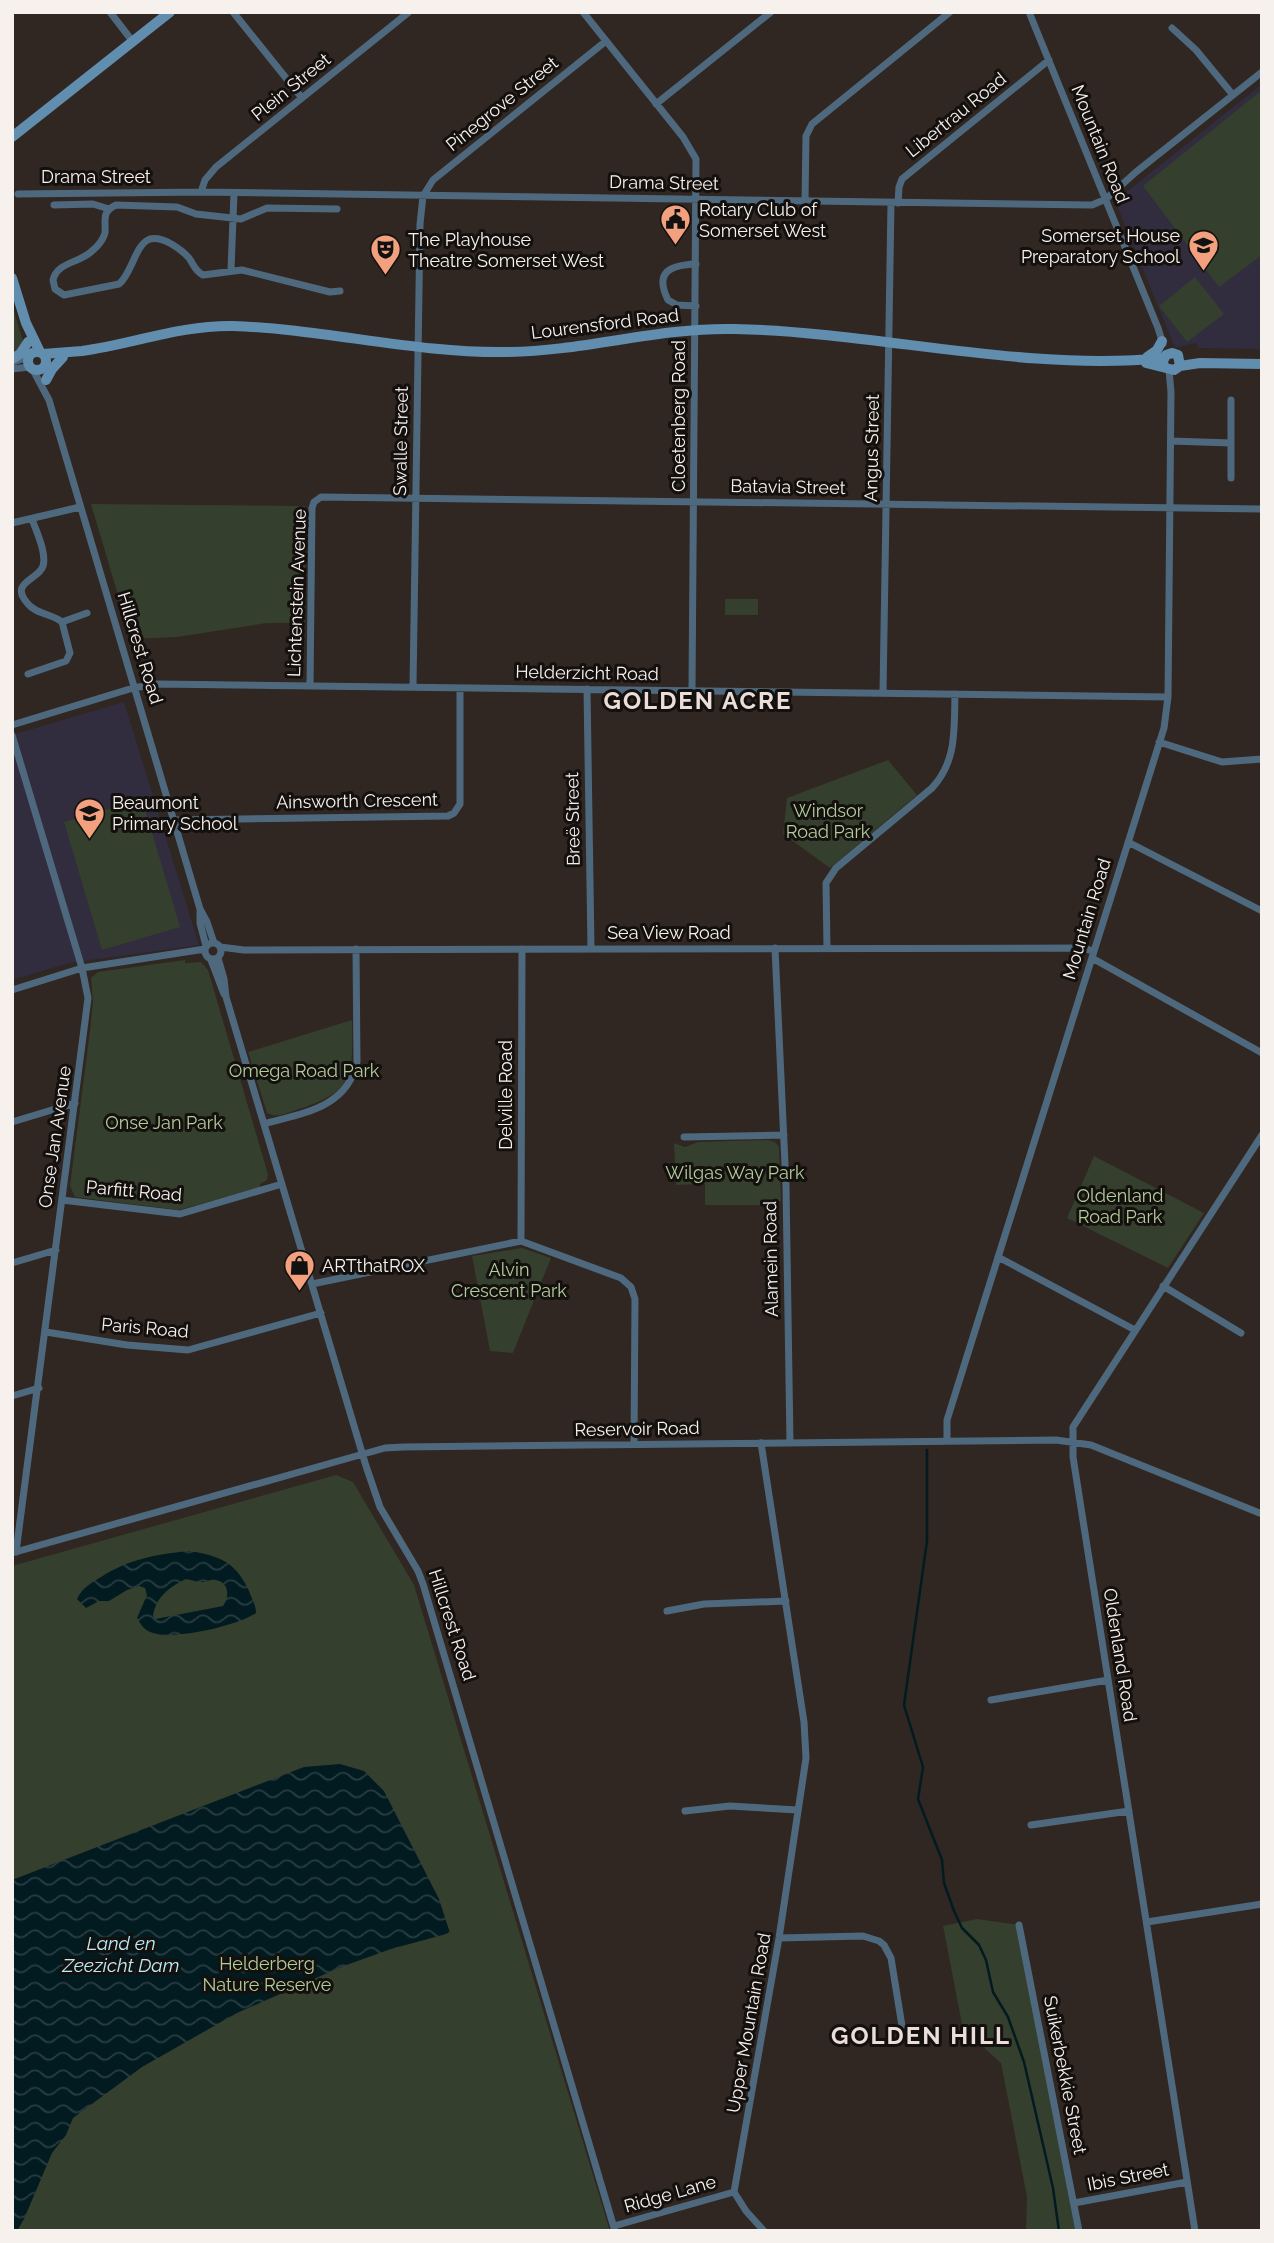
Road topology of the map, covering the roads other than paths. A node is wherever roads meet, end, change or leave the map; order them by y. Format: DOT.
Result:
graph roads {
  1 [pos="110,12"];
  2 [pos="170,12"];
  3 [pos="233,12"];
  4 [pos="409,12"];
  5 [pos="771,12"];
  6 [pos="950,12"];
  7 [pos="1029,12"];
  8 [pos="586,13"];
  9 [pos="1171,28"];
  10 [pos="606,41"];
  11 [pos="133,42"];
  12 [pos="1049,60"];
  13 [pos="1262,72"];
  14 [pos="1233,95"];
  15 [pos="302,98"];
  16 [pos="656,104"];
  17 [pos="12,137"];
  18 [pos="201,192"];
  19 [pos="234,193"];
  20 [pos="18,194"];
  21 [pos="423,196"];
  22 [pos="1106,199"];
  23 [pos="697,200"];
  24 [pos="805,201"];
  25 [pos="895,203"];
  26 [pos="54,205"];
  27 [pos="109,209"];
  28 [pos="337,209"];
  29 [pos="233,218"];
  30 [pos="696,264"];
  31 [pos="231,270"];
  32 [pos="12,278"];
  33 [pos="340,291"];
  34 [pos="696,306"];
  35 [pos="26,323"];
  36 [pos="1158,327"];
  37 [pos="695,330"];
  38 [pos="889,341"];
  39 [pos="1162,341"];
  40 [pos="28,342"];
  41 [pos="418,345"];
  42 [pos="83,351"];
  43 [pos="63,357"];
  44 [pos="1138,360"];
  45 [pos="12,361"];
  46 [pos="37,361"];
  47 [pos="1172,362"];
  48 [pos="1262,364"];
  49 [pos="12,369"];
  50 [pos="46,380"];
  51 [pos="48,397"];
  52 [pos="1231,400"];
  53 [pos="1171,441"];
  54 [pos="1231,443"];
  55 [pos="1231,478"];
  56 [pos="415,498"];
  57 [pos="316,500"];
  58 [pos="695,501"];
  59 [pos="887,503"];
  60 [pos="80,507"];
  61 [pos="1170,507"];
  62 [pos="1262,509"];
  63 [pos="32,519"];
  64 [pos="12,523"];
  65 [pos="87,613"];
  66 [pos="62,622"];
  67 [pos="28,674"];
  68 [pos="310,686"];
  69 [pos="413,687"];
  70 [pos="133,688"];
  71 [pos="460,688"];
  72 [pos="587,689"];
  73 [pos="692,690"];
  74 [pos="884,693"];
  75 [pos="955,694"];
  76 [pos="1168,697"];
  77 [pos="12,725"];
  78 [pos="12,735"];
  79 [pos="1159,742"];
  80 [pos="1262,759"];
  81 [pos="173,820"];
  82 [pos="1128,842"];
  83 [pos="1262,911"];
  84 [pos="775,948"];
  85 [pos="827,948"];
  86 [pos="356,949"];
  87 [pos="522,949"];
  88 [pos="591,949"];
  89 [pos="213,952"];
  90 [pos="1093,955"];
  91 [pos="82,968"];
  92 [pos="12,990"];
  93 [pos="1262,1053"];
  94 [pos="75,1104"];
  95 [pos="12,1122"];
  96 [pos="264,1124"];
  97 [pos="783,1135"];
  98 [pos="1262,1135"];
  99 [pos="684,1138"];
  100 [pos="282,1184"];
  101 [pos="62,1200"];
  102 [pos="522,1241"];
  103 [pos="56,1250"];
  104 [pos="998,1257"];
  105 [pos="12,1263"];
  106 [pos="312,1284"];
  107 [pos="1163,1286"];
  108 [pos="321,1313"];
  109 [pos="1135,1330"];
  110 [pos="46,1332"];
  111 [pos="1241,1333"];
  112 [pos="39,1388"];
  113 [pos="12,1396"];
  114 [pos="947,1441"];
  115 [pos="1073,1442"];
  116 [pos="761,1443"];
  117 [pos="790,1443"];
  118 [pos="634,1444"];
  119 [pos="363,1454"];
  120 [pos="1262,1514"];
  121 [pos="14,1552"];
  122 [pos="786,1601"];
  123 [pos="667,1611"];
  124 [pos="1108,1680"];
  125 [pos="991,1700"];
  126 [pos="798,1810"];
  127 [pos="685,1811"];
  128 [pos="1129,1811"];
  129 [pos="1031,1825"];
  130 [pos="1262,1904"];
  131 [pos="1146,1922"];
  132 [pos="1019,1925"];
  133 [pos="779,1938"];
  134 [pos="902,2026"];
  135 [pos="1187,2182"];
  136 [pos="734,2192"];
  137 [pos="1074,2203"];
  138 [pos="615,2228"];
  139 [pos="764,2231"];
  140 [pos="1079,2231"];
  141 [pos="1195,2231"];
  1 -- 11 [label="street"];
  2 -- 11 [label="street"];
  3 -- 15 [label="street"];
  4 -- 15 [label="street, Plein Street"];
  5 -- 16 [label="street"];
  6 -- 24 [label="street"];
  7 -- 12 [label="street, Mountain Road"];
  8 -- 10 [label="street, Cloetenberg Road"];
  9 -- 14 [label="street"];
  10 -- 16 [label="street, Cloetenberg Road"];
  10 -- 21 [label="street, Pinegrove Street"];
  11 -- 17 [label="street"];
  12 -- 22 [label="street, Mountain Road"];
  12 -- 25 [label="street, Libertrau Road"];
  13 -- 14 [label="street"];
  14 -- 22 [label="street"];
  15 -- 18 [label="street, Plein Street"];
  16 -- 23 [label="street, Cloetenberg Road"];
  18 -- 19 [label="street, Drama Street"];
  18 -- 20 [label="street, Drama Street"];
  19 -- 21 [label="street, Drama Street"];
  19 -- 29 [label="street"];
  21 -- 23 [label="street, Drama Street"];
  21 -- 41 [label="street, Swalle Street"];
  22 -- 25 [label="street, Drama Street"];
  22 -- 36 [label="street, Mountain Road"];
  23 -- 24 [label="street, Drama Street"];
  23 -- 30 [label="street, Cloetenberg Road"];
  24 -- 25 [label="street, Drama Street"];
  25 -- 38 [label="street, Angus Street"];
  26 -- 27 [label="street"];
  27 -- 29 [label="street"];
  27 -- 31 [label="street"];
  28 -- 29 [label="street"];
  29 -- 31 [label="street"];
  30 -- 34 [label="street, Cloetenberg Road"];
  30 -- 34 [label="street"];
  31 -- 33 [label="street"];
  32 -- 35 [label="street, Hillcrest Road"];
  34 -- 37 [label="street, Cloetenberg Road"];
  35 -- 40 [label="street, Hillcrest Road"];
  35 -- 46 [label="street, Hillcrest Road"];
  36 -- 39 [label="street, Mountain Road"];
  36 -- 47 [label="street, Mountain Road"];
  37 -- 38 [label="street, Lourensford Road"];
  37 -- 41 [label="street, Lourensford Road"];
  37 -- 58 [label="street, Cloetenberg Road"];
  38 -- 44 [label="street, Lourensford Road"];
  38 -- 59 [label="street, Angus Street"];
  39 -- 44 [label="street"];
  39 -- 47 [label="street, Mountain Road"];
  40 -- 45 [label="street"];
  40 -- 46 [label="street, Hillcrest Road"];
  41 -- 42 [label="street, Lourensford Road"];
  41 -- 56 [label="street, Swalle Street"];
  42 -- 43 [label="street, Lourensford Road"];
  42 -- 46 [label="street, Lourensford Road"];
  43 -- 46 [label="street, Lourensford Road"];
  43 -- 50 [label="street"];
  44 -- 47 [label="street, Lourensford Road"];
  45 -- 46 [label="street, Lourensford Road"];
  46 -- 49 [label="street, Lourensford Road"];
  46 -- 50 [label="street, Hillcrest Road"];
  46 -- 51 [label="street, Hillcrest Road"];
  47 -- 48 [label="street, Lourensford Road"];
  47 -- 53 [label="street, Mountain Road"];
  50 -- 51 [label="street, Hillcrest Road"];
  51 -- 60 [label="street, Hillcrest Road"];
  52 -- 54 [label="street"];
  53 -- 54 [label="street"];
  53 -- 61 [label="street, Mountain Road"];
  54 -- 55 [label="street"];
  56 -- 57 [label="street, Batavia Street"];
  56 -- 58 [label="street, Batavia Street"];
  56 -- 69 [label="street, Swalle Street"];
  57 -- 68 [label="street, Lichtenstein Avenue"];
  58 -- 59 [label="street, Batavia Street"];
  58 -- 73 [label="street, Cloetenberg Road"];
  59 -- 61 [label="street, Batavia Street"];
  59 -- 74 [label="street, Angus Street"];
  60 -- 63 [label="street"];
  60 -- 70 [label="street, Hillcrest Road"];
  61 -- 62 [label="street, Batavia Street"];
  61 -- 76 [label="street, Mountain Road"];
  63 -- 64 [label="street"];
  63 -- 66 [label="street"];
  65 -- 66 [label="street"];
  66 -- 67 [label="street"];
  68 -- 69 [label="street, Helderzicht Road"];
  68 -- 70 [label="street, Helderzicht Road"];
  69 -- 71 [label="street, Helderzicht Road"];
  70 -- 77 [label="street, Helderzicht Road"];
  70 -- 81 [label="street, Hillcrest Road"];
  71 -- 72 [label="street, Helderzicht Road"];
  71 -- 81 [label="street, Ainsworth Crescent"];
  72 -- 73 [label="street, Helderzicht Road"];
  72 -- 88 [label="street, Breë Street"];
  73 -- 74 [label="street, Helderzicht Road"];
  74 -- 75 [label="street, Helderzicht Road"];
  75 -- 76 [label="street, Helderzicht Road"];
  75 -- 85 [label="street"];
  76 -- 79 [label="street, Mountain Road"];
  78 -- 91 [label="street, Onse Jan Avenue"];
  79 -- 80 [label="street"];
  79 -- 82 [label="street, Mountain Road"];
  81 -- 89 [label="street, Hillcrest Road"];
  82 -- 83 [label="street"];
  82 -- 90 [label="street, Mountain Road"];
  84 -- 85 [label="street, Sea View Road"];
  84 -- 88 [label="street, Sea View Road"];
  84 -- 97 [label="street, Alamein Road"];
  85 -- 90 [label="street, Sea View Road"];
  86 -- 87 [label="street, Sea View Road"];
  86 -- 89 [label="street, Sea View Road"];
  86 -- 96 [label="street"];
  87 -- 88 [label="street, Sea View Road"];
  87 -- 102 [label="street, Delville Road"];
  89 -- 91 [label="street, Sea View Road"];
  89 -- 96 [label="street, Hillcrest Road"];
  90 -- 93 [label="street, Sea View Road"];
  90 -- 104 [label="street, Mountain Road"];
  91 -- 92 [label="street, Sea View Road"];
  91 -- 94 [label="street, Onse Jan Avenue"];
  94 -- 95 [label="street"];
  94 -- 101 [label="street, Onse Jan Avenue"];
  96 -- 100 [label="street, Hillcrest Road"];
  97 -- 99 [label="street"];
  97 -- 117 [label="street, Alamein Road"];
  98 -- 107 [label="street, Oldenland Road"];
  100 -- 101 [label="street, Parfitt Road"];
  100 -- 106 [label="street, Hillcrest Road"];
  101 -- 103 [label="street, Onse Jan Avenue"];
  102 -- 106 [label="street"];
  102 -- 118 [label="street"];
  103 -- 105 [label="street"];
  103 -- 110 [label="street, Onse Jan Avenue"];
  104 -- 109 [label="street"];
  104 -- 114 [label="street, Mountain Road"];
  106 -- 108 [label="street, Hillcrest Road"];
  107 -- 109 [label="street, Oldenland Road"];
  107 -- 111 [label="street"];
  108 -- 110 [label="street, Paris Road"];
  108 -- 119 [label="street, Hillcrest Road"];
  109 -- 115 [label="street, Oldenland Road"];
  110 -- 112 [label="street, Onse Jan Avenue"];
  112 -- 113 [label="street"];
  112 -- 121 [label="street, Onse Jan Avenue"];
  114 -- 115 [label="street, Reservoir Road"];
  114 -- 117 [label="street, Reservoir Road"];
  115 -- 120 [label="street, Reservoir Road"];
  115 -- 124 [label="street, Oldenland Road"];
  116 -- 117 [label="street, Reservoir Road"];
  116 -- 118 [label="street, Reservoir Road"];
  116 -- 122 [label="street, Upper Mountain Road"];
  118 -- 119 [label="street, Reservoir Road"];
  119 -- 121 [label="street, Reservoir Road"];
  119 -- 138 [label="street, Hillcrest Road"];
  122 -- 123 [label="street"];
  122 -- 126 [label="street, Upper Mountain Road"];
  124 -- 125 [label="street"];
  124 -- 128 [label="street, Oldenland Road"];
  126 -- 127 [label="street"];
  126 -- 133 [label="street, Upper Mountain Road"];
  128 -- 129 [label="street"];
  128 -- 131 [label="street, Oldenland Road"];
  130 -- 131 [label="street"];
  131 -- 135 [label="street, Oldenland Road"];
  132 -- 137 [label="street, Suikerbekkie Street"];
  133 -- 134 [label="street"];
  133 -- 136 [label="street, Upper Mountain Road"];
  135 -- 137 [label="street, Ibis Street"];
  135 -- 141 [label="street, Oldenland Road"];
  136 -- 138 [label="street, Ridge Lane"];
  136 -- 139 [label="street"];
  137 -- 140 [label="street, Suikerbekkie Street"];
}
